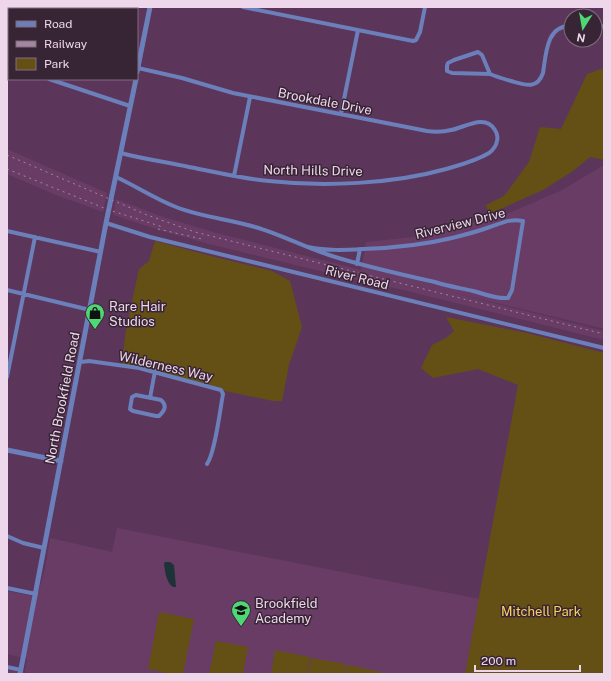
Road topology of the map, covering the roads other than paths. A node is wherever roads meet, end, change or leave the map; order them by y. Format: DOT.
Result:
graph roads {
  1 [pos="150,7"];
  2 [pos="242,7"];
  3 [pos="425,7"];
  4 [pos="563,27"];
  5 [pos="358,30"];
  6 [pos="138,65"];
  7 [pos="138,70"];
  8 [pos="490,74"];
  9 [pos="52,80"];
  10 [pos="136,80"];
  11 [pos="250,97"];
  12 [pos="130,106"];
  13 [pos="341,114"];
  14 [pos="497,142"];
  15 [pos="121,153"];
  16 [pos="234,176"];
  17 [pos="116,177"];
  18 [pos="106,223"];
  19 [pos="7,231"];
  20 [pos="35,237"];
  21 [pos="308,247"];
  22 [pos="360,249"];
  23 [pos="101,252"];
  24 [pos="357,264"];
  25 [pos="7,290"];
  26 [pos="24,293"];
  27 [pos="90,310"];
  28 [pos="604,348"];
  29 [pos="80,362"];
  30 [pos="155,371"];
  31 [pos="7,377"];
  32 [pos="150,398"];
  33 [pos="7,450"];
  34 [pos="61,461"];
  35 [pos="207,464"];
  36 [pos="7,536"];
  37 [pos="44,548"];
  38 [pos="7,588"];
  39 [pos="36,594"];
  40 [pos="7,667"];
  41 [pos="21,672"];
  1 -- 6 [label="street"];
  2 -- 5 [label="street"];
  3 -- 5 [label="street"];
  4 -- 8 [label="street"];
  5 -- 13 [label="street"];
  7 -- 11 [label="street, Brookdale Drive"];
  8 -- 8 [label="street"];
  9 -- 12 [label="street"];
  10 -- 12 [label="street, North Brookfield Road"];
  11 -- 13 [label="street, Brookdale Drive"];
  11 -- 16 [label="street"];
  12 -- 15 [label="street, North Brookfield Road"];
  13 -- 14 [label="street, Brookdale Drive"];
  14 -- 16 [label="street, North Hills Drive"];
  15 -- 16 [label="street, North Hills Drive"];
  15 -- 17 [label="street, North Brookfield Road"];
  17 -- 18 [label="street, North Brookfield Road"];
  17 -- 21 [label="street, Riverview Drive"];
  18 -- 23 [label="street, North Brookfield Road"];
  18 -- 28 [label="street, River Road"];
  19 -- 20 [label="street"];
  20 -- 23 [label="street"];
  20 -- 26 [label="street"];
  21 -- 22 [label="street, Riverview Drive"];
  21 -- 24 [label="street, Riverview Drive"];
  22 -- 24 [label="street"];
  22 -- 24 [label="street, Riverview Drive"];
  23 -- 27 [label="street, North Brookfield Road"];
  25 -- 26 [label="street"];
  26 -- 27 [label="street"];
  26 -- 31 [label="street"];
  27 -- 29 [label="street, North Brookfield Road"];
  29 -- 30 [label="street, Wilderness Way"];
  29 -- 34 [label="street, North Brookfield Road"];
  30 -- 32 [label="street"];
  30 -- 35 [label="street, Wilderness Way"];
  32 -- 32 [label="street"];
  33 -- 34 [label="street"];
  34 -- 37 [label="street, North Brookfield Road"];
  36 -- 37 [label="street"];
  37 -- 39 [label="street, North Brookfield Road"];
  38 -- 39 [label="street"];
  39 -- 41 [label="street, North Brookfield Road"];
  40 -- 41 [label="street"];
}
